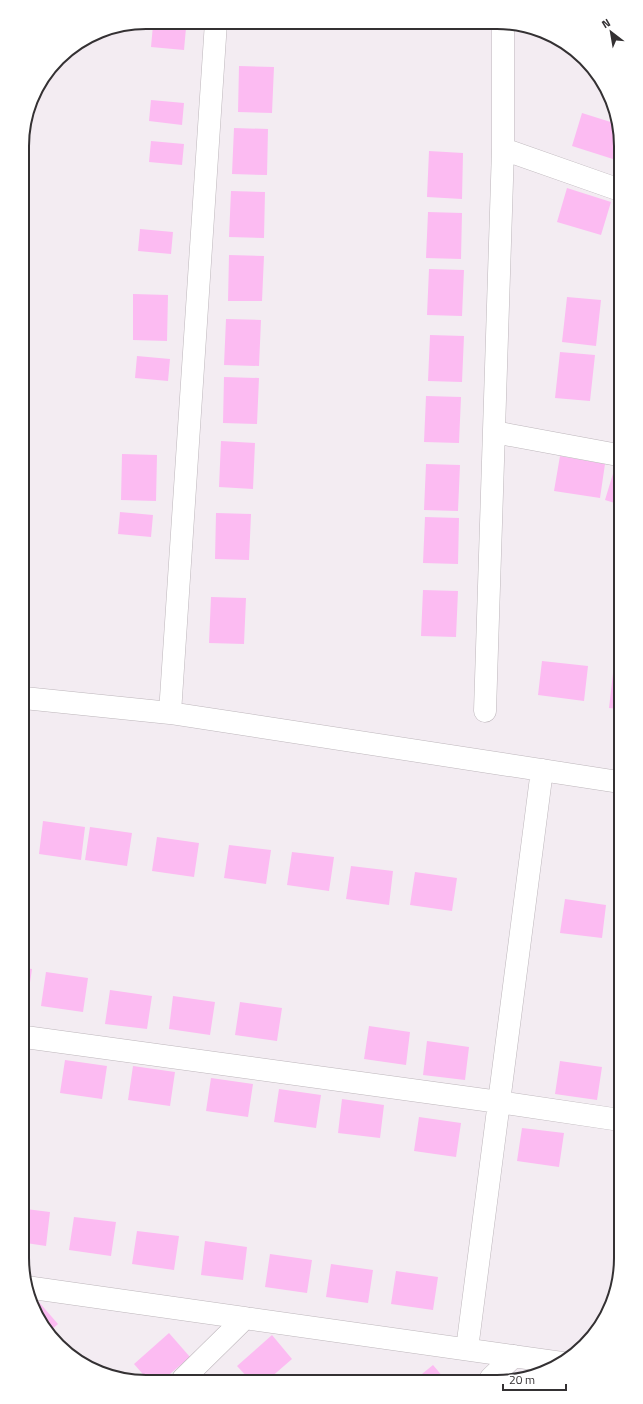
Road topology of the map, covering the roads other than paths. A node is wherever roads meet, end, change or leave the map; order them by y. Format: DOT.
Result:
graph roads {
  1 [pos="216,29"];
  2 [pos="503,29"];
  3 [pos="503,149"];
  4 [pos="614,188"];
  5 [pos="494,432"];
  6 [pos="614,455"];
  7 [pos="29,699"];
  8 [pos="485,711"];
  9 [pos="170,713"];
  10 [pos="542,770"];
  11 [pos="614,781"];
  12 [pos="29,1038"];
  13 [pos="499,1102"];
  14 [pos="614,1119"];
  15 [pos="33,1288"];
  16 [pos="245,1318"];
  17 [pos="467,1349"];
  18 [pos="514,1356"];
  19 [pos="551,1361"];
  20 [pos="186,1375"];
  21 [pos="495,1375"];
  1 -- 9 [label="street"];
  2 -- 3 [label="street"];
  3 -- 4 [label="street"];
  3 -- 5 [label="street"];
  5 -- 6 [label="street"];
  5 -- 8 [label="street"];
  7 -- 9 [label="street"];
  9 -- 10 [label="street"];
  10 -- 11 [label="street"];
  10 -- 13 [label="street"];
  12 -- 13 [label="street"];
  13 -- 14 [label="street"];
  13 -- 17 [label="street"];
  15 -- 16 [label="street"];
  16 -- 17 [label="street"];
  16 -- 20 [label="street"];
  17 -- 18 [label="street"];
  18 -- 19 [label="street"];
  18 -- 21 [label="street"];
}
